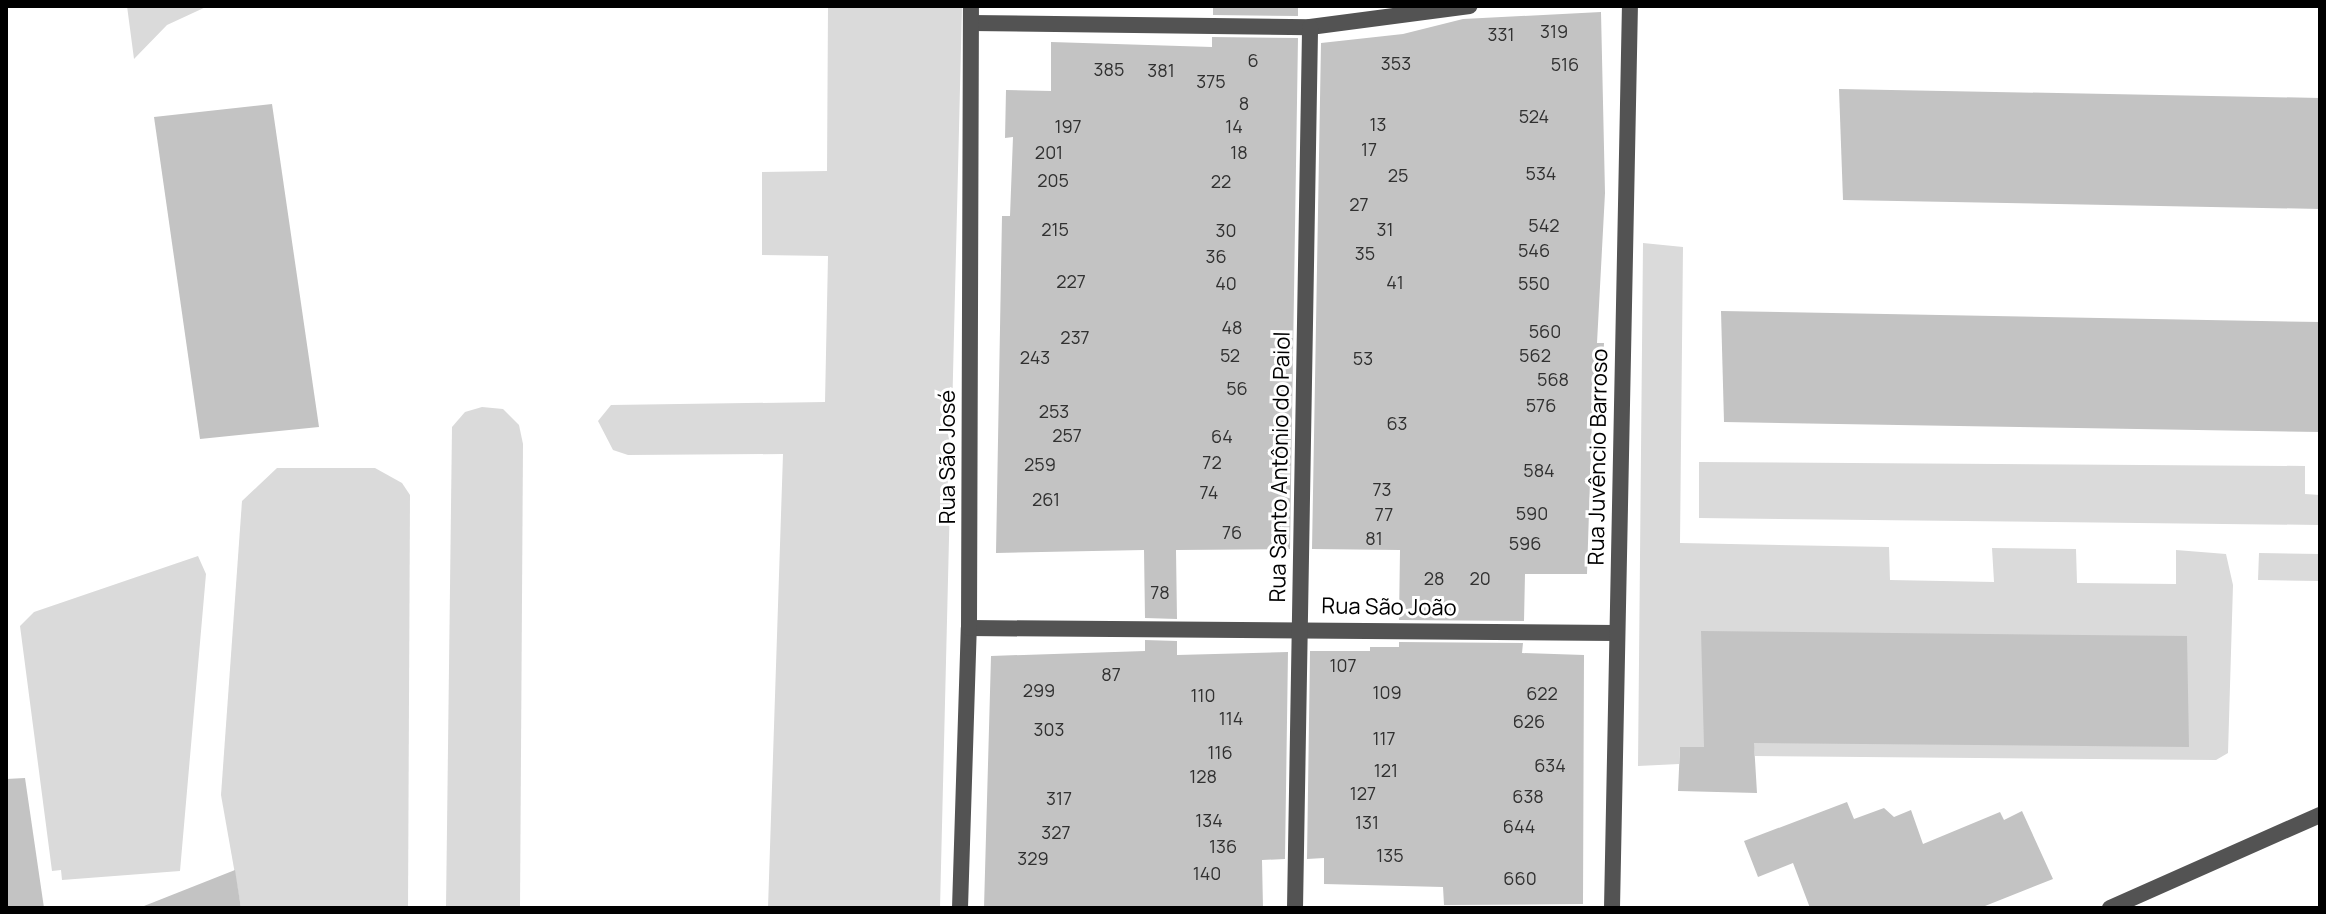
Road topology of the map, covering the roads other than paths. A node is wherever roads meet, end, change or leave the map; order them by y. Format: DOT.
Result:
graph roads {
  1 [pos="1470,6"];
  2 [pos="1630,6"];
  3 [pos="971,14"];
  4 [pos="1310,27"];
  5 [pos="1298,627"];
  6 [pos="969,628"];
  7 [pos="1616,633"];
  8 [pos="2320,815"];
  9 [pos="960,908"];
  10 [pos="1295,908"];
  11 [pos="1612,908"];
  12 [pos="2110,908"];
  1 -- 4 [label="street"];
  2 -- 7 [label="street, Rua Juvêncio Barroso"];
  3 -- 4 [label="street"];
  3 -- 6 [label="street, Rua São José"];
  4 -- 5 [label="street, Rua Santo Antônio do Paiol"];
  5 -- 6 [label="street, Rua São João"];
  5 -- 7 [label="street, Rua São João"];
  5 -- 10 [label="street, Rua Santo Antônio do Paiol"];
  6 -- 9 [label="street, Rua São José"];
  7 -- 11 [label="street, Rua Juvêncio Barroso"];
  8 -- 12 [label="street"];
}
